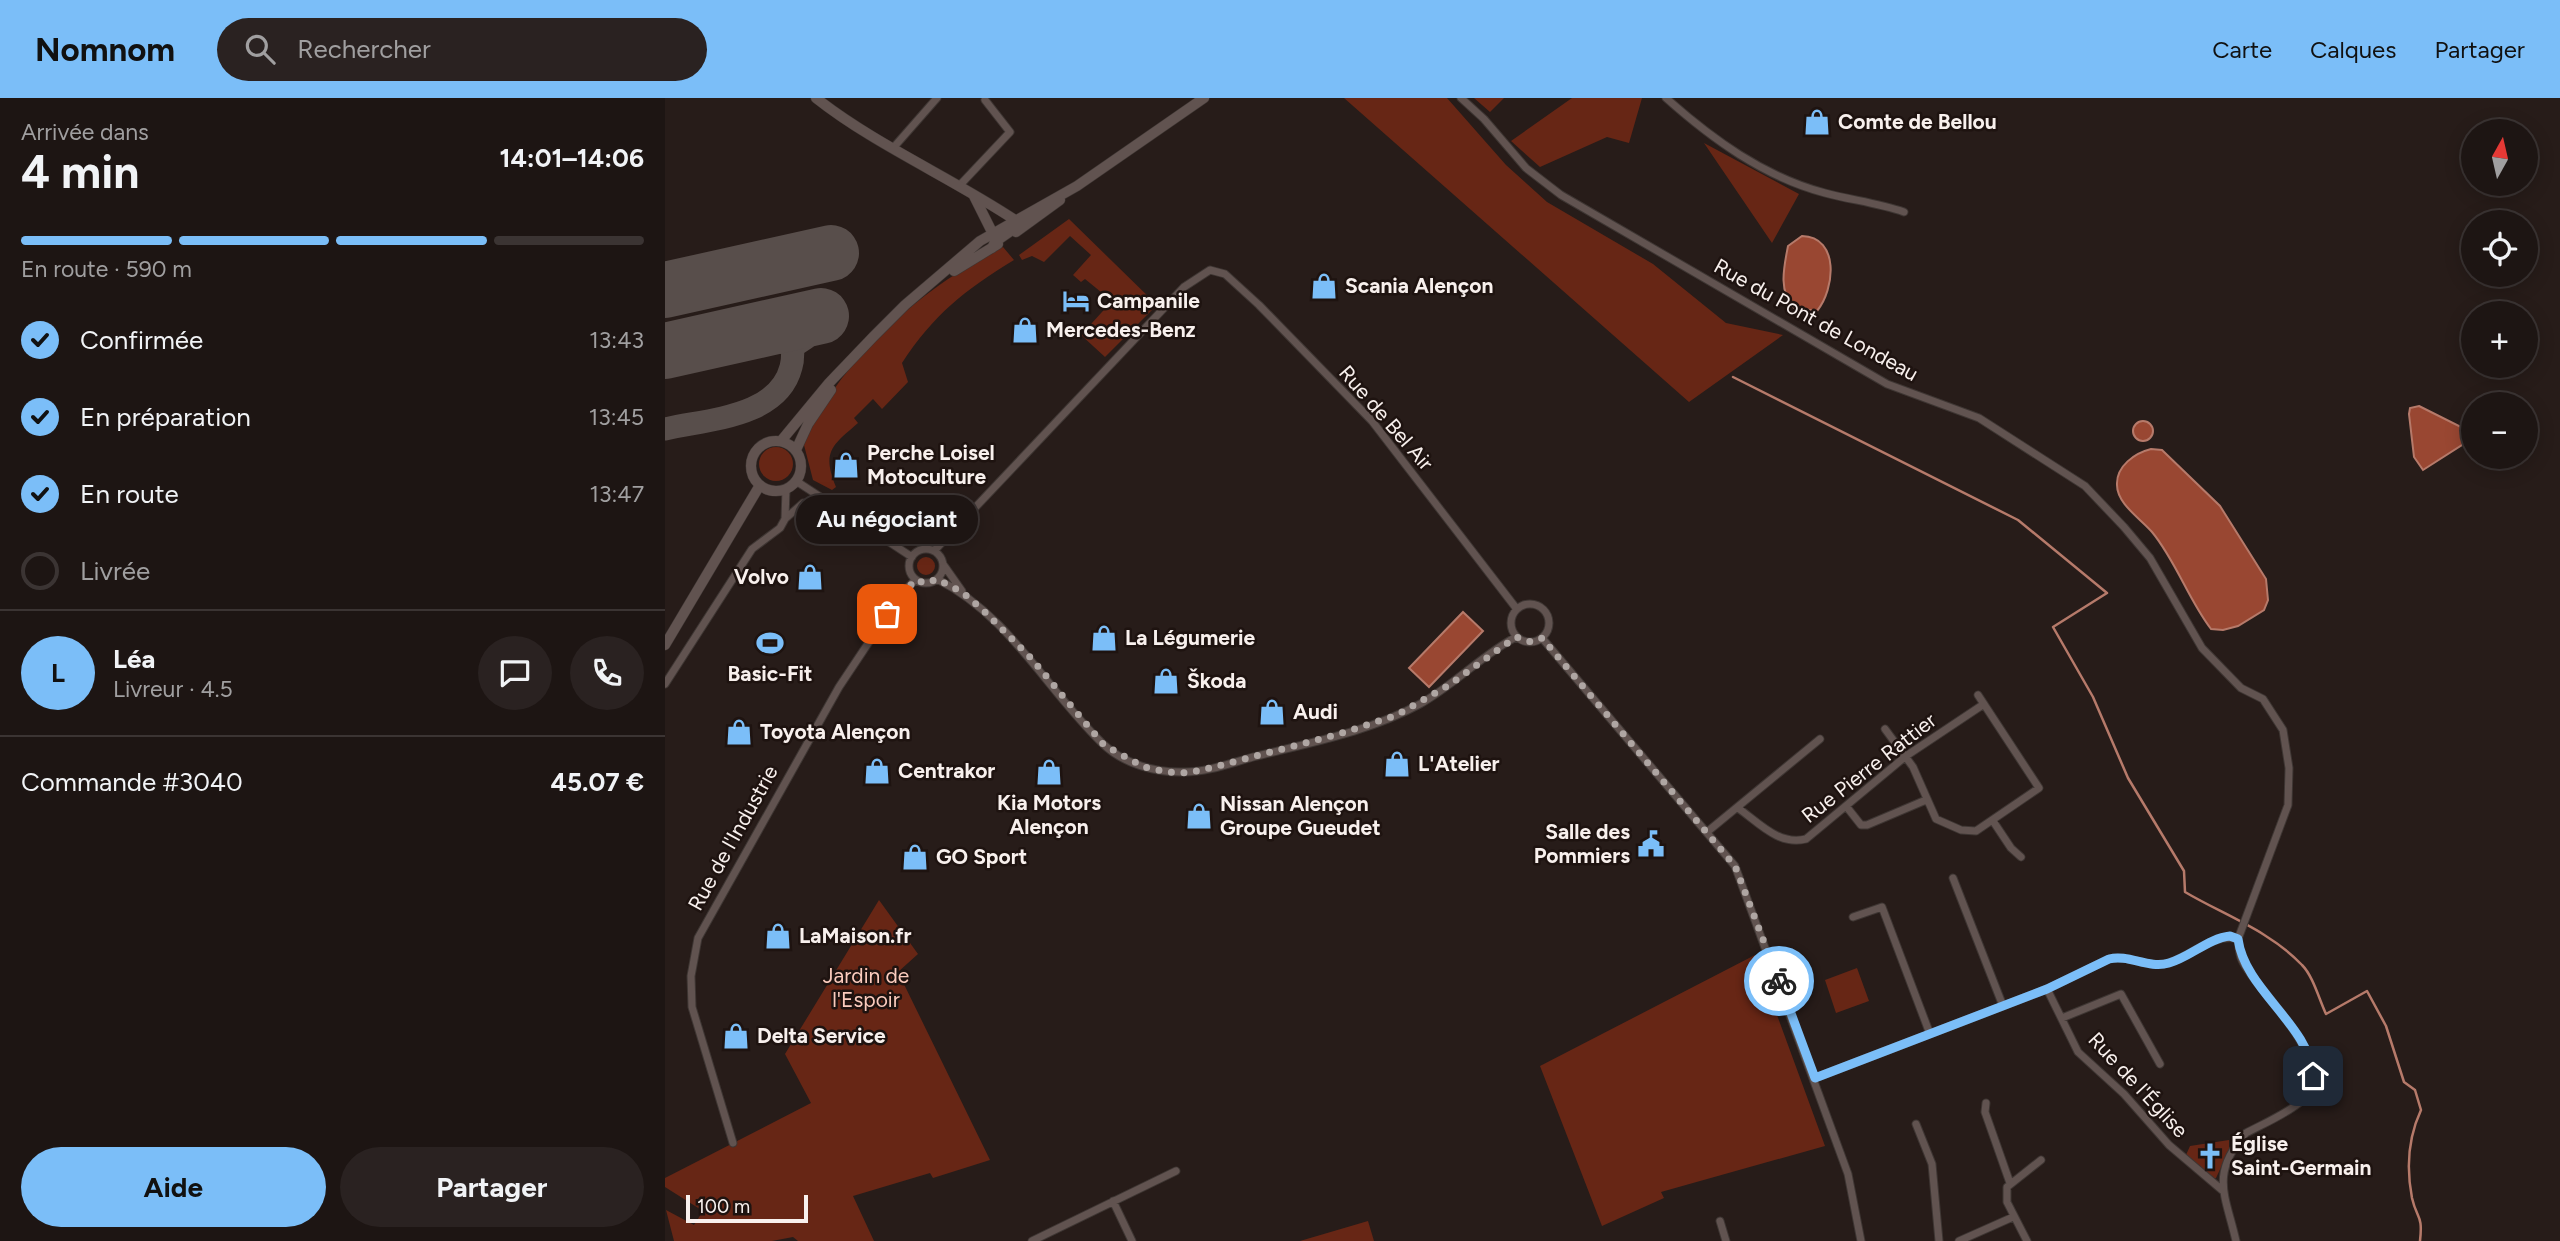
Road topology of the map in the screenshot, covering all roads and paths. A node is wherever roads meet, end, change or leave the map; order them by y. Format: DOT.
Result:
graph roads {
  1 [pos="817,98"];
  2 [pos="937,98"];
  3 [pos="1204,98"];
  4 [pos="1461,98"];
  5 [pos="1665,98"];
  6 [pos="985,100"];
  7 [pos="894,147"];
  8 [pos="960,185"];
  9 [pos="1077,186"];
  10 [pos="972,193"];
  11 [pos="1903,212"];
  12 [pos="1015,220"];
  13 [pos="993,234"];
  14 [pos="992,248"];
  15 [pos="935,282"];
  16 [pos="846,366"];
  17 [pos="781,441"];
  18 [pos="796,450"];
  19 [pos="796,481"];
  20 [pos="760,485"];
  21 [pos="786,489"];
  22 [pos="832,503"];
  23 [pos="785,519"];
  24 [pos="934,551"];
  25 [pos="912,557"];
  26 [pos="943,564"];
  27 [pos="937,579"];
  28 [pos="915,580"];
  29 [pos="962,592"];
  30 [pos="1516,608"];
  31 [pos="1516,637"];
  32 [pos="1542,638"];
  33 [pos="665,645"];
  34 [pos="665,684"];
  35 [pos="1978,695"];
  36 [pos="1984,704"];
  37 [pos="1885,729"];
  38 [pos="1820,739"];
  39 [pos="1906,756"];
  40 [pos="1926,800"];
  41 [pos="1846,806"];
  42 [pos="1738,808"];
  43 [pos="1993,821"];
  44 [pos="1707,832"];
  45 [pos="2021,857"];
  46 [pos="1952,878"];
  47 [pos="1853,917"];
  48 [pos="2238,939"];
  49 [pos="2047,989"];
  50 [pos="2004,1006"];
  51 [pos="2061,1018"];
  52 [pos="1930,1034"];
  53 [pos="2160,1064"];
  54 [pos="1815,1078"];
  55 [pos="1986,1103"];
  56 [pos="1916,1124"];
  57 [pos="733,1143"];
  58 [pos="2041,1160"];
  59 [pos="1176,1171"];
  60 [pos="2010,1183"];
  61 [pos="2222,1190"];
  62 [pos="1113,1201"];
  63 [pos="2013,1217"];
  64 [pos="1720,1221"];
  65 [pos="1032,1241"];
  66 [pos="1132,1241"];
  67 [pos="1726,1241"];
  68 [pos="1861,1241"];
  69 [pos="1939,1241"];
  70 [pos="1959,1241"];
  71 [pos="2027,1241"];
  72 [pos="2236,1241"];
  1 -- 7 [label="main road"];
  2 -- 7 [label="street"];
  3 -- 9 [label="main road"];
  4 -- 48 [label="street, Rue du Pont de Londeau"];
  5 -- 11 [label="street"];
  6 -- 8 [label="street"];
  7 -- 8 [label="main road"];
  8 -- 10 [label="main road"];
  9 -- 12 [label="main road"];
  9 -- 14 [label="main road"];
  10 -- 12 [label="main road"];
  10 -- 13 [label="main road"];
  12 -- 13 [label="main road"];
  12 -- 14 [label="main road"];
  13 -- 15 [label="main road"];
  14 -- 15 [label="main road"];
  15 -- 16 [label="main road"];
  16 -- 17 [label="main road"];
  16 -- 18 [label="main road"];
  17 -- 18 [label="main road"];
  17 -- 20 [label="main road"];
  18 -- 19 [label="main road"];
  19 -- 21 [label="main road"];
  19 -- 22 [label="street"];
  20 -- 21 [label="main road"];
  20 -- 33 [label="main road"];
  21 -- 23 [label="street"];
  22 -- 23 [label="street"];
  22 -- 25 [label="street"];
  23 -- 34 [label="street"];
  24 -- 25 [label="street"];
  24 -- 26 [label="street"];
  24 -- 30 [label="street, Rue de Bel Air"];
  25 -- 28 [label="street"];
  26 -- 27 [label="street"];
  26 -- 29 [label="street"];
  27 -- 28 [label="street"];
  27 -- 29 [label="street"];
  28 -- 57 [label="street, Rue de l'Industrie"];
  29 -- 31 [label="street"];
  30 -- 31 [label="street"];
  30 -- 32 [label="street"];
  31 -- 32 [label="street"];
  32 -- 44 [label="street"];
  35 -- 36 [label="street"];
  36 -- 39 [label="street, Rue Pierre Rattier"];
  36 -- 43 [label="street"];
  37 -- 39 [label="street"];
  38 -- 42 [label="street"];
  39 -- 40 [label="street"];
  39 -- 41 [label="street, Rue Pierre Rattier"];
  40 -- 41 [label="street"];
  40 -- 43 [label="street"];
  41 -- 42 [label="street, Rue Pierre Rattier"];
  42 -- 44 [label="street"];
  43 -- 45 [label="street"];
  44 -- 54 [label="street"];
  46 -- 50 [label="street"];
  47 -- 52 [label="street"];
  48 -- 49 [label="street"];
  48 -- 61 [label="street"];
  49 -- 50 [label="street"];
  49 -- 51 [label="street, Rue de l'Église"];
  50 -- 52 [label="street"];
  51 -- 53 [label="street"];
  51 -- 61 [label="street, Rue de l'Église"];
  52 -- 54 [label="street"];
  54 -- 68 [label="street"];
  55 -- 60 [label="street"];
  56 -- 69 [label="street"];
  58 -- 60 [label="street"];
  59 -- 62 [label="street"];
  60 -- 63 [label="street"];
  61 -- 72 [label="street"];
  62 -- 65 [label="street"];
  62 -- 66 [label="street"];
  63 -- 70 [label="street"];
  63 -- 71 [label="street"];
  64 -- 67 [label="street"];
}
